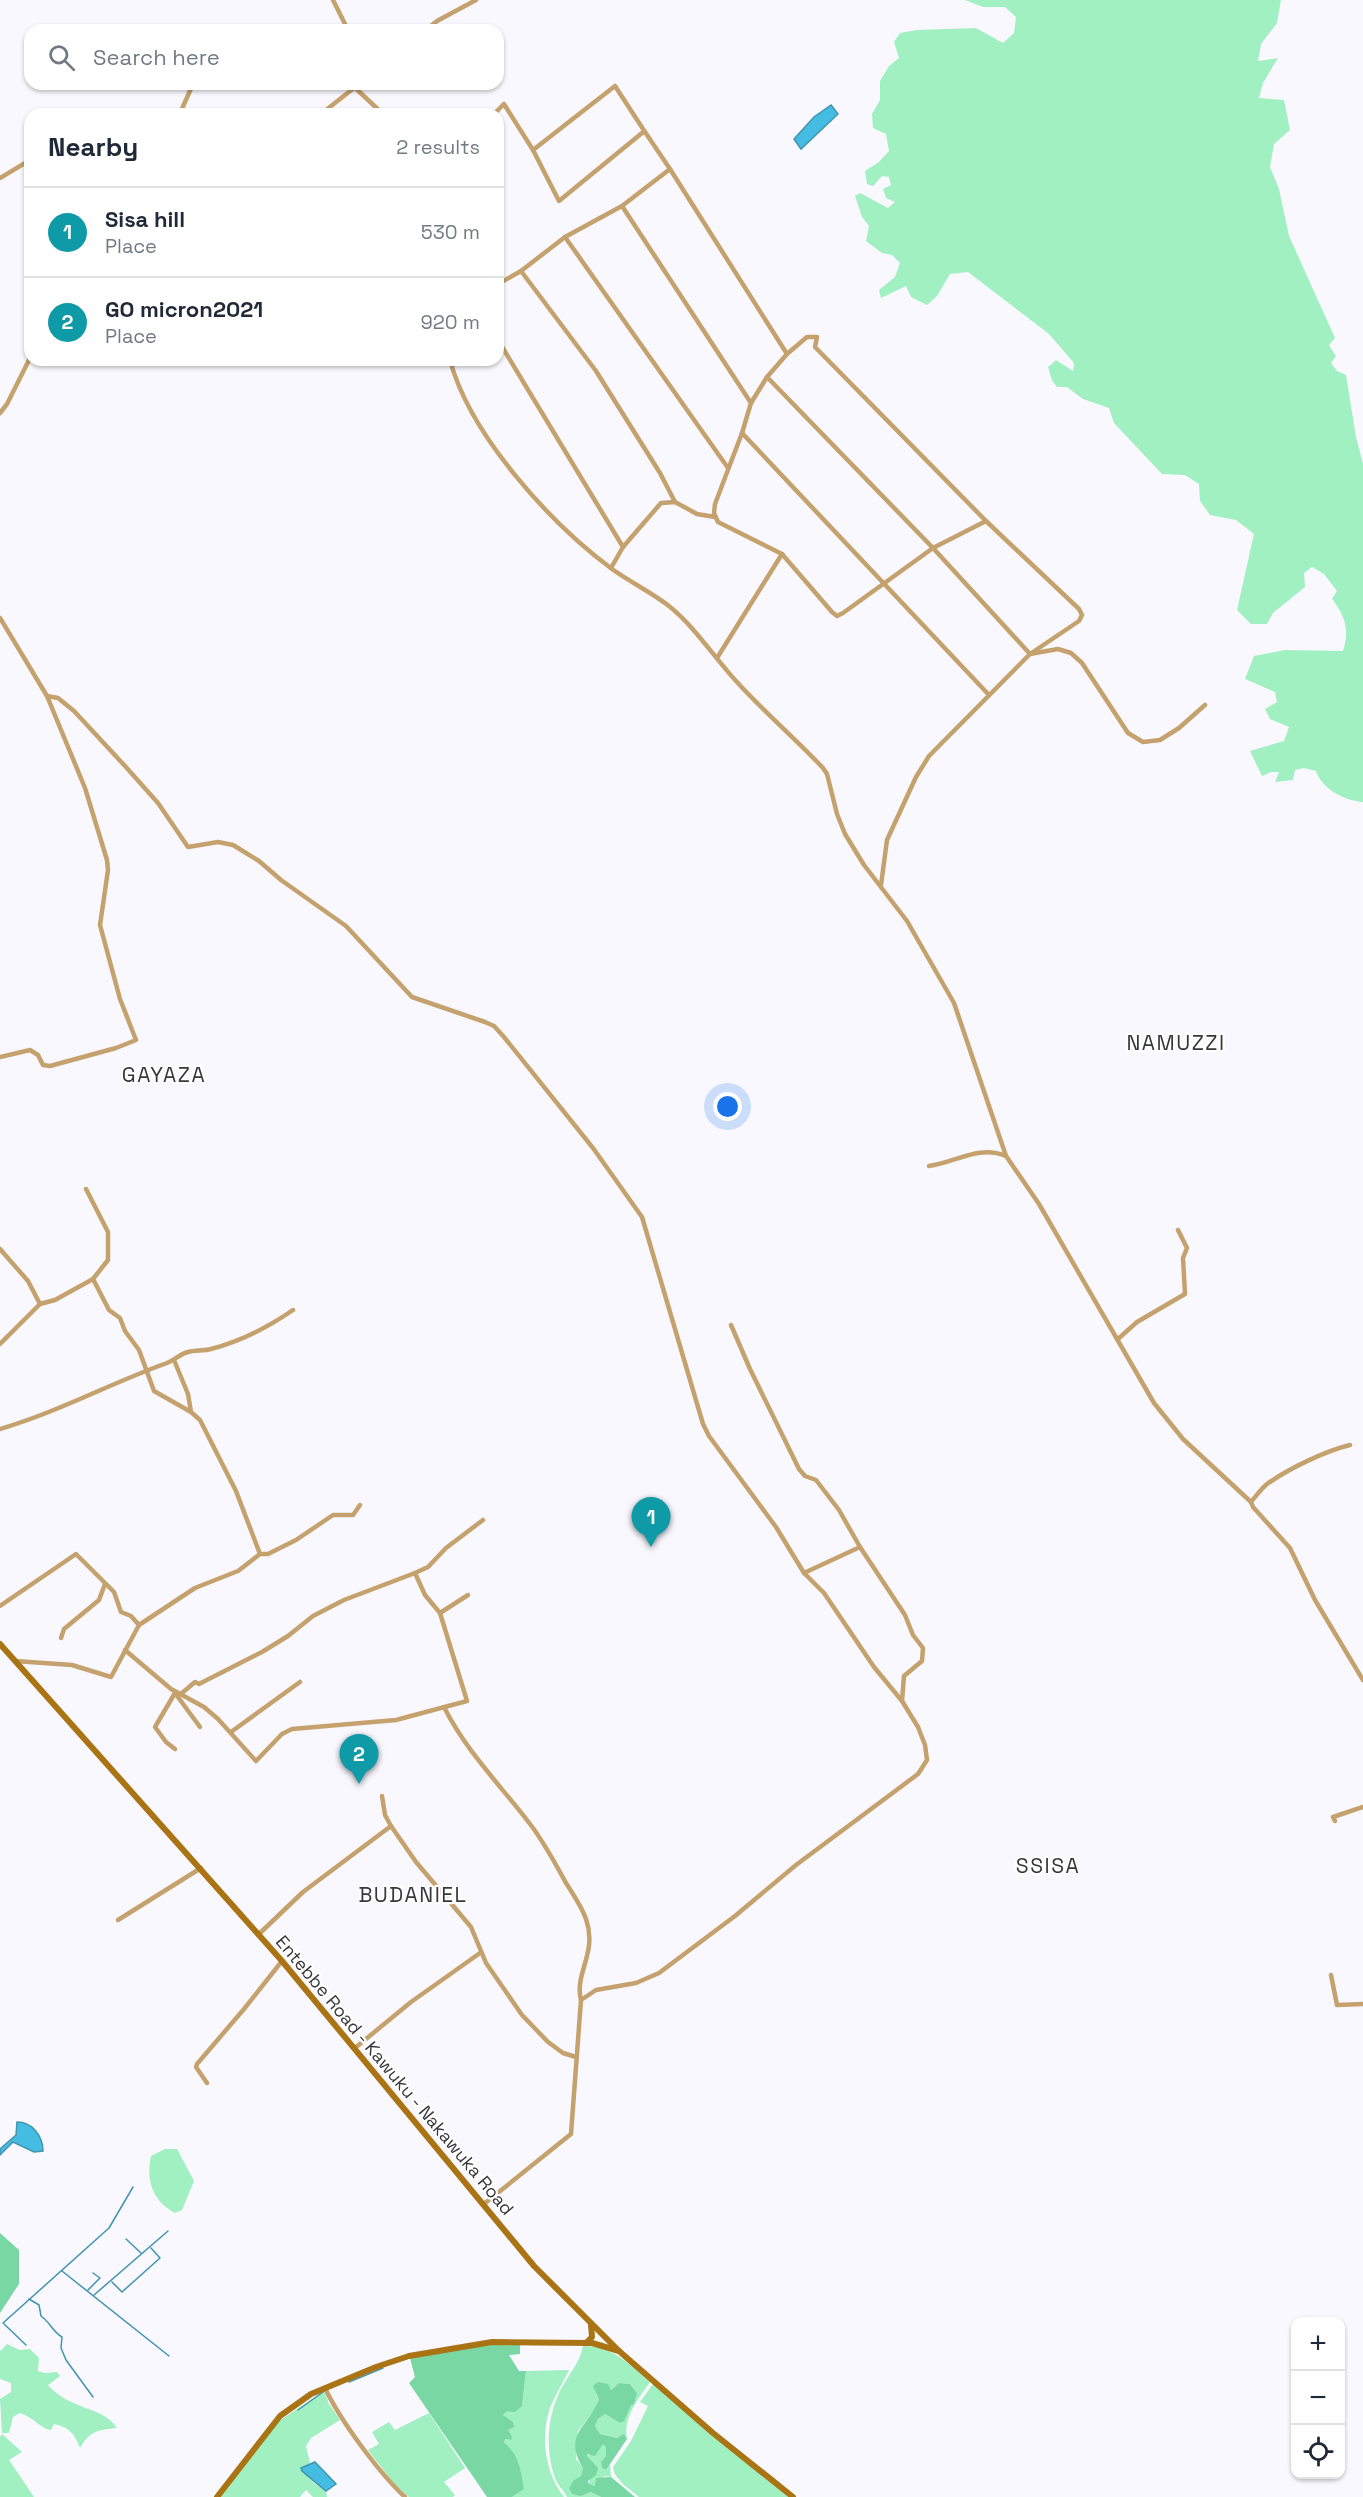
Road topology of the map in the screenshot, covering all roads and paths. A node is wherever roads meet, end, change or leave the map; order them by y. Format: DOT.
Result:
graph roads {
  1 [pos="333,0"];
  2 [pos="476,0"];
  3 [pos="345,24"];
  4 [pos="433,24"];
  5 [pos="190,90"];
  6 [pos="349,90"];
  7 [pos="360,90"];
  8 [pos="182,108"];
  9 [pos="328,108"];
  10 [pos="377,108"];
  11 [pos="500,108"];
  12 [pos="645,132"];
  13 [pos="533,150"];
  14 [pos="24,164"];
  15 [pos="670,169"];
  16 [pos="0,178"];
  17 [pos="622,206"];
  18 [pos="565,237"];
  19 [pos="521,271"];
  20 [pos="504,281"];
  21 [pos="504,350"];
  22 [pos="787,354"];
  23 [pos="26,366"];
  24 [pos="454,366"];
  25 [pos="767,377"];
  26 [pos="752,403"];
  27 [pos="0,413"];
  28 [pos="742,433"];
  29 [pos="728,468"];
  30 [pos="675,502"];
  31 [pos="715,517"];
  32 [pos="986,521"];
  33 [pos="623,547"];
  34 [pos="933,548"];
  35 [pos="782,554"];
  36 [pos="611,568"];
  37 [pos="886,584"];
  38 [pos="0,618"];
  39 [pos="1030,654"];
  40 [pos="717,658"];
  41 [pos="989,695"];
  42 [pos="47,696"];
  43 [pos="1205,705"];
  44 [pos="881,885"];
  45 [pos="0,1057"];
  46 [pos="1006,1156"];
  47 [pos="929,1167"];
  48 [pos="86,1189"];
  49 [pos="1178,1230"];
  50 [pos="0,1249"];
  51 [pos="93,1279"];
  52 [pos="40,1304"];
  53 [pos="293,1310"];
  54 [pos="731,1325"];
  55 [pos="1118,1339"];
  56 [pos="0,1344"];
  57 [pos="174,1359"];
  58 [pos="146,1371"];
  59 [pos="191,1412"];
  60 [pos="0,1429"];
  61 [pos="1350,1445"];
  62 [pos="1251,1502"];
  63 [pos="360,1505"];
  64 [pos="483,1520"];
  65 [pos="860,1547"];
  66 [pos="260,1554"];
  67 [pos="415,1573"];
  68 [pos="804,1573"];
  69 [pos="105,1584"];
  70 [pos="468,1595"];
  71 [pos="0,1606"];
  72 [pos="440,1613"];
  73 [pos="138,1625"];
  74 [pos="61,1638"];
  75 [pos="0,1644"];
  76 [pos="125,1650"];
  77 [pos="15,1661"];
  78 [pos="1363,1680"];
  79 [pos="300,1682"];
  80 [pos="171,1689"];
  81 [pos="182,1693"];
  82 [pos="175,1694"];
  83 [pos="902,1701"];
  84 [pos="445,1709"];
  85 [pos="201,1727"];
  86 [pos="231,1732"];
  87 [pos="175,1749"];
  88 [pos="382,1796"];
  89 [pos="1363,1807"];
  90 [pos="1335,1821"];
  91 [pos="390,1826"];
  92 [pos="201,1868"];
  93 [pos="118,1920"];
  94 [pos="258,1935"];
  95 [pos="480,1953"];
  96 [pos="282,1960"];
  97 [pos="1331,1975"];
  98 [pos="580,2000"];
  99 [pos="1363,2004"];
  100 [pos="355,2048"];
  101 [pos="576,2057"];
  102 [pos="207,2083"];
  103 [pos="484,2204"];
  104 [pos="591,2324"];
  105 [pos="586,2343"];
  106 [pos="619,2351"];
  107 [pos="325,2388"];
  108 [pos="217,2497"];
  109 [pos="405,2497"];
  110 [pos="793,2497"];
  1 -- 3 [label="street"];
  2 -- 4 [label="street"];
  5 -- 8 [label="street"];
  6 -- 9 [label="street"];
  7 -- 10 [label="street"];
  11 -- 13 [label="street"];
  12 -- 13 [label="street"];
  12 -- 13 [label="street"];
  12 -- 15 [label="street"];
  14 -- 16 [label="street"];
  15 -- 17 [label="street"];
  15 -- 22 [label="street"];
  17 -- 18 [label="street"];
  17 -- 26 [label="street"];
  18 -- 19 [label="street"];
  18 -- 29 [label="street"];
  19 -- 20 [label="street"];
  19 -- 30 [label="street"];
  21 -- 33 [label="street"];
  22 -- 25 [label="street"];
  22 -- 32 [label="street"];
  23 -- 27 [label="street"];
  24 -- 36 [label="street"];
  25 -- 26 [label="street"];
  25 -- 34 [label="street"];
  26 -- 28 [label="street"];
  28 -- 29 [label="street"];
  28 -- 37 [label="street"];
  29 -- 31 [label="street"];
  30 -- 31 [label="street"];
  30 -- 33 [label="street"];
  31 -- 35 [label="street"];
  32 -- 34 [label="street"];
  32 -- 39 [label="street"];
  33 -- 36 [label="street"];
  34 -- 37 [label="street"];
  34 -- 39 [label="street"];
  35 -- 37 [label="street"];
  35 -- 40 [label="street"];
  36 -- 40 [label="street"];
  37 -- 41 [label="street"];
  38 -- 42 [label="street"];
  39 -- 41 [label="street"];
  39 -- 43 [label="street"];
  40 -- 44 [label="street"];
  41 -- 44 [label="street"];
  42 -- 45 [label="street"];
  42 -- 68 [label="street"];
  44 -- 46 [label="street"];
  46 -- 47 [label="street"];
  46 -- 55 [label="street"];
  48 -- 51 [label="street"];
  49 -- 55 [label="street"];
  50 -- 52 [label="street"];
  51 -- 52 [label="street"];
  51 -- 58 [label="street"];
  52 -- 56 [label="street"];
  53 -- 57 [label="street"];
  54 -- 65 [label="street"];
  55 -- 62 [label="street"];
  57 -- 58 [label="street"];
  57 -- 59 [label="street"];
  58 -- 59 [label="street"];
  58 -- 60 [label="street"];
  59 -- 66 [label="street"];
  61 -- 62 [label="street"];
  62 -- 78 [label="street"];
  63 -- 66 [label="street"];
  64 -- 67 [label="street"];
  65 -- 68 [label="street"];
  65 -- 83 [label="street"];
  66 -- 73 [label="street"];
  67 -- 72 [label="street"];
  67 -- 81 [label="street"];
  68 -- 83 [label="street"];
  69 -- 71 [label="street"];
  69 -- 73 [label="street"];
  69 -- 74 [label="street"];
  70 -- 72 [label="street"];
  72 -- 84 [label="street"];
  73 -- 76 [label="street"];
  75 -- 77 [label="main road, Entebbe Road - Kawuku - Nakawuka Road"];
  76 -- 77 [label="street"];
  76 -- 80 [label="street"];
  77 -- 92 [label="main road, Entebbe Road - Kawuku - Nakawuka Road"];
  79 -- 86 [label="street"];
  80 -- 81 [label="street"];
  80 -- 82 [label="street"];
  81 -- 86 [label="street"];
  82 -- 85 [label="street"];
  82 -- 87 [label="street"];
  83 -- 98 [label="street"];
  84 -- 86 [label="street"];
  84 -- 98 [label="street"];
  88 -- 91 [label="street"];
  89 -- 90 [label="street"];
  91 -- 94 [label="street"];
  91 -- 95 [label="street"];
  92 -- 93 [label="street"];
  92 -- 94 [label="main road, Entebbe Road - Kawuku - Nakawuka Road"];
  94 -- 96 [label="main road, Entebbe Road - Kawuku - Nakawuka Road"];
  95 -- 100 [label="street"];
  95 -- 101 [label="street"];
  96 -- 100 [label="main road, Entebbe Road - Kawuku - Nakawuka Road"];
  96 -- 102 [label="street"];
  97 -- 99 [label="street"];
  98 -- 101 [label="street"];
  100 -- 103 [label="main road, Entebbe Road - Kawuku - Nakawuka Road"];
  101 -- 103 [label="street"];
  103 -- 104 [label="main road, Entebbe Road - Kawuku - Nakawuka Road"];
  104 -- 105 [label="main road"];
  104 -- 106 [label="main road, Entebbe Road - Kawuku - Nakawuka Road"];
  105 -- 106 [label="main road"];
  105 -- 107 [label="main road"];
  106 -- 110 [label="main road, Entebbe Road - Kawuku - Nakawuka Road"];
  107 -- 108 [label="main road"];
  107 -- 109 [label="street"];
}
